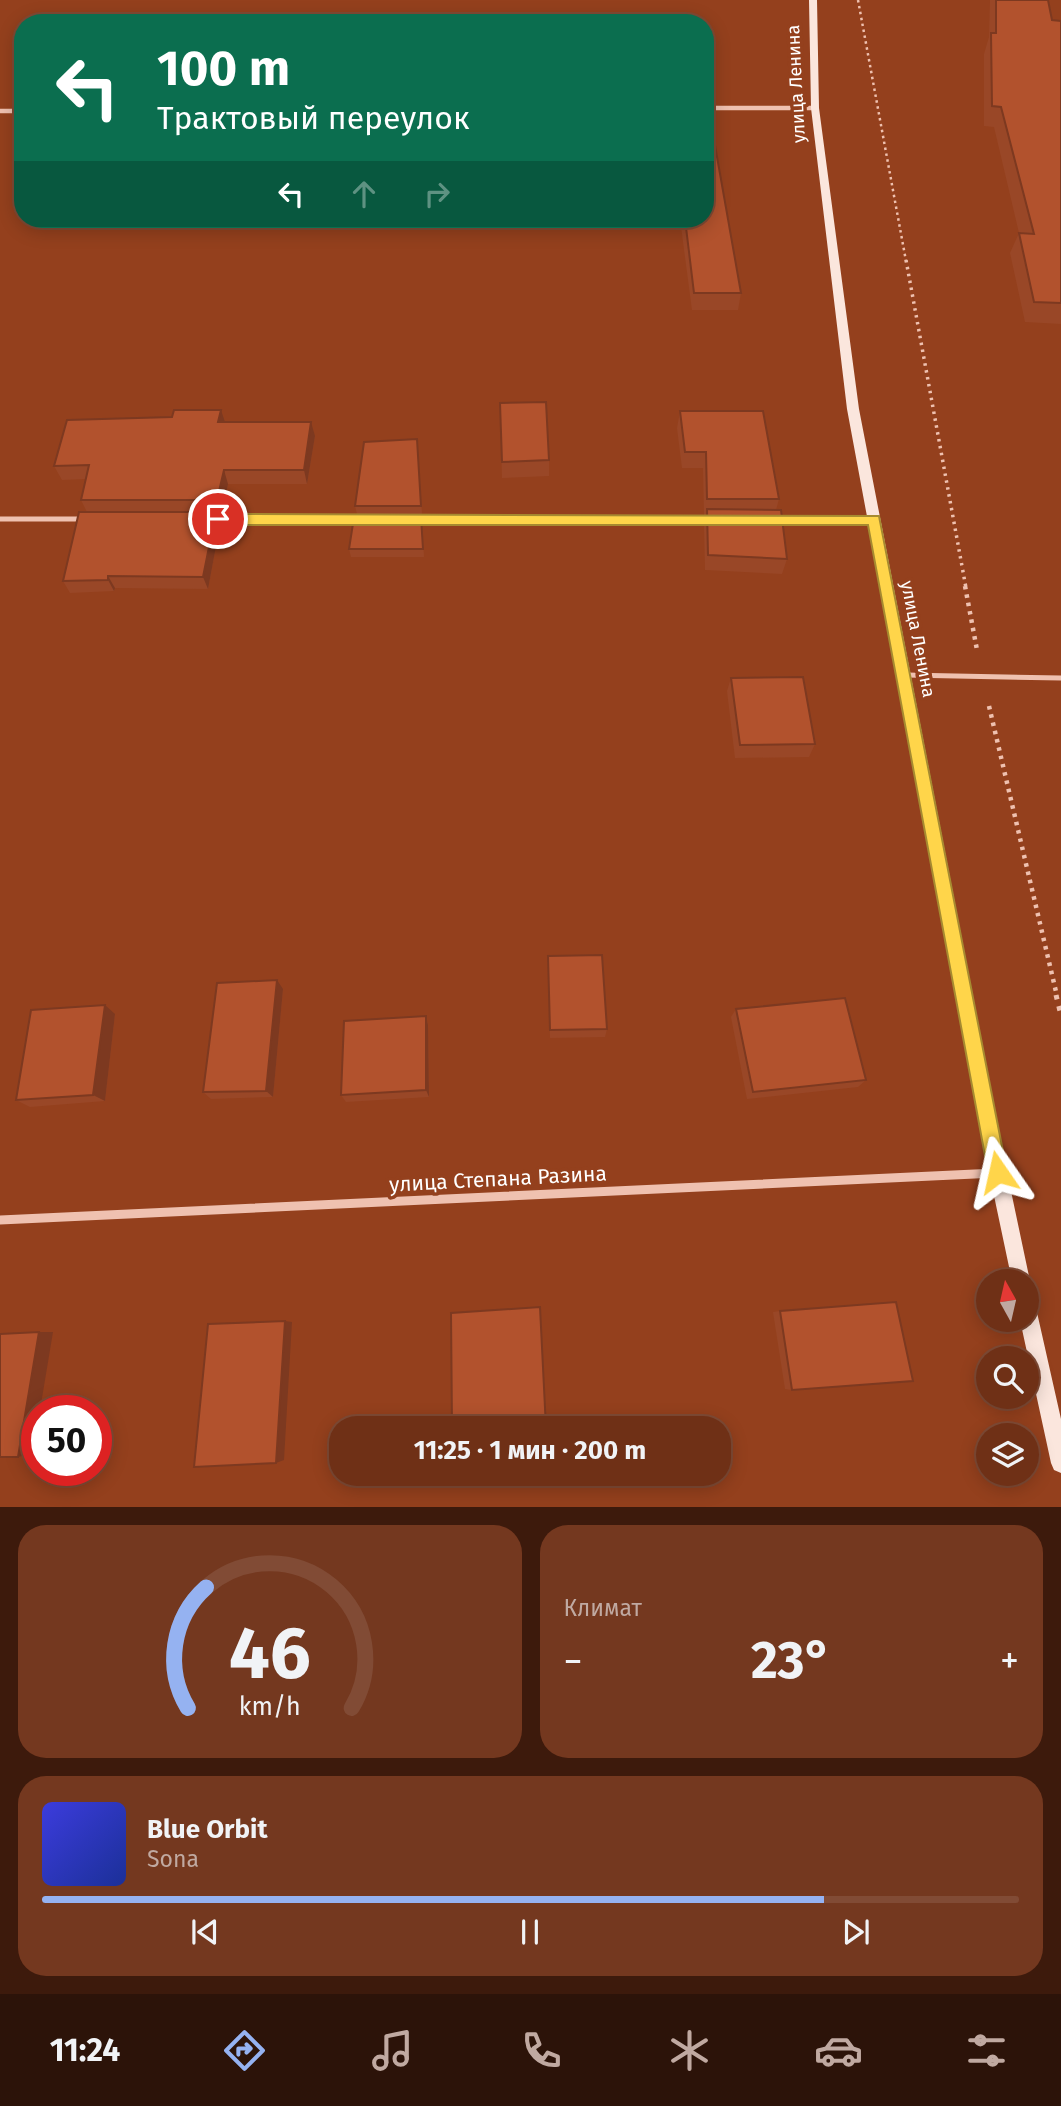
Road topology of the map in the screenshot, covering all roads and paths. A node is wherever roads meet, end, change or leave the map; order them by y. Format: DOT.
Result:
graph roads {
  1 [pos="813,0"];
  2 [pos="858,0"];
  3 [pos="714,108"];
  4 [pos="816,108"];
  5 [pos="0,519"];
  6 [pos="97,519"];
  7 [pos="208,519"];
  8 [pos="374,520"];
  9 [pos="402,520"];
  10 [pos="721,520"];
  11 [pos="763,520"];
  12 [pos="874,520"];
  13 [pos="903,675"];
  14 [pos="982,676"];
  15 [pos="1061,678"];
  16 [pos="1061,1015"];
  17 [pos="998,1172"];
  18 [pos="0,1220"];
  19 [pos="1018,1269"];
  20 [pos="1032,1332"];
  21 [pos="1061,1463"];
  1 -- 4 [label="main road, улица Ленина"];
  2 -- 14 [label="path"];
  3 -- 4 [label="street"];
  4 -- 12 [label="main road, улица Ленина"];
  5 -- 6 [label="street"];
  7 -- 8 [label="street"];
  9 -- 10 [label="street"];
  11 -- 12 [label="street"];
  12 -- 13 [label="main road, улица Ленина"];
  13 -- 14 [label="lane"];
  13 -- 17 [label="main road, улица Ленина"];
  14 -- 15 [label="lane"];
  14 -- 16 [label="path"];
  17 -- 18 [label="street, улица Степана Разина"];
  17 -- 19 [label="main road, улица Ленина"];
  20 -- 21 [label="main road"];
}
